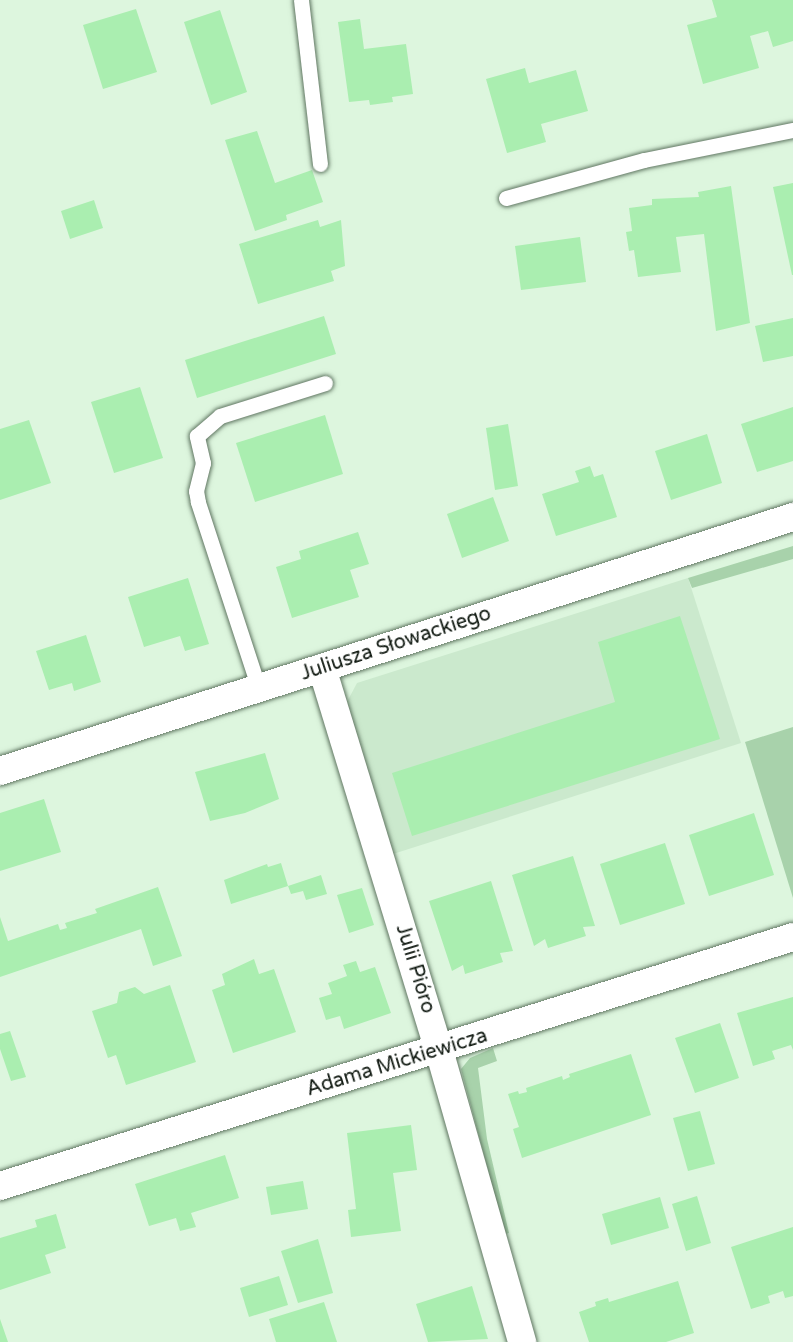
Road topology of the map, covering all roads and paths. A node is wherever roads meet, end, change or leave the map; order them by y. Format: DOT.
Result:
graph roads {
  1 [pos="301,0"];
  2 [pos="793,129"];
  3 [pos="320,164"];
  4 [pos="506,198"];
  5 [pos="325,383"];
  6 [pos="793,517"];
  7 [pos="322,668"];
  8 [pos="260,689"];
  9 [pos="0,771"];
  10 [pos="793,937"];
  11 [pos="439,1050"];
  12 [pos="0,1186"];
  13 [pos="522,1342"];
  1 -- 3 [label="lane"];
  2 -- 4 [label="lane"];
  5 -- 8 [label="lane"];
  6 -- 7 [label="street, Juliusza Słowackiego"];
  7 -- 8 [label="street, Juliusza Słowackiego"];
  7 -- 11 [label="street, Julii Pióro"];
  8 -- 9 [label="street, Juliusza Słowackiego"];
  10 -- 11 [label="street, Adama Mickiewicza"];
  11 -- 12 [label="street, Adama Mickiewicza"];
  11 -- 13 [label="street, Julii Pióro"];
}
